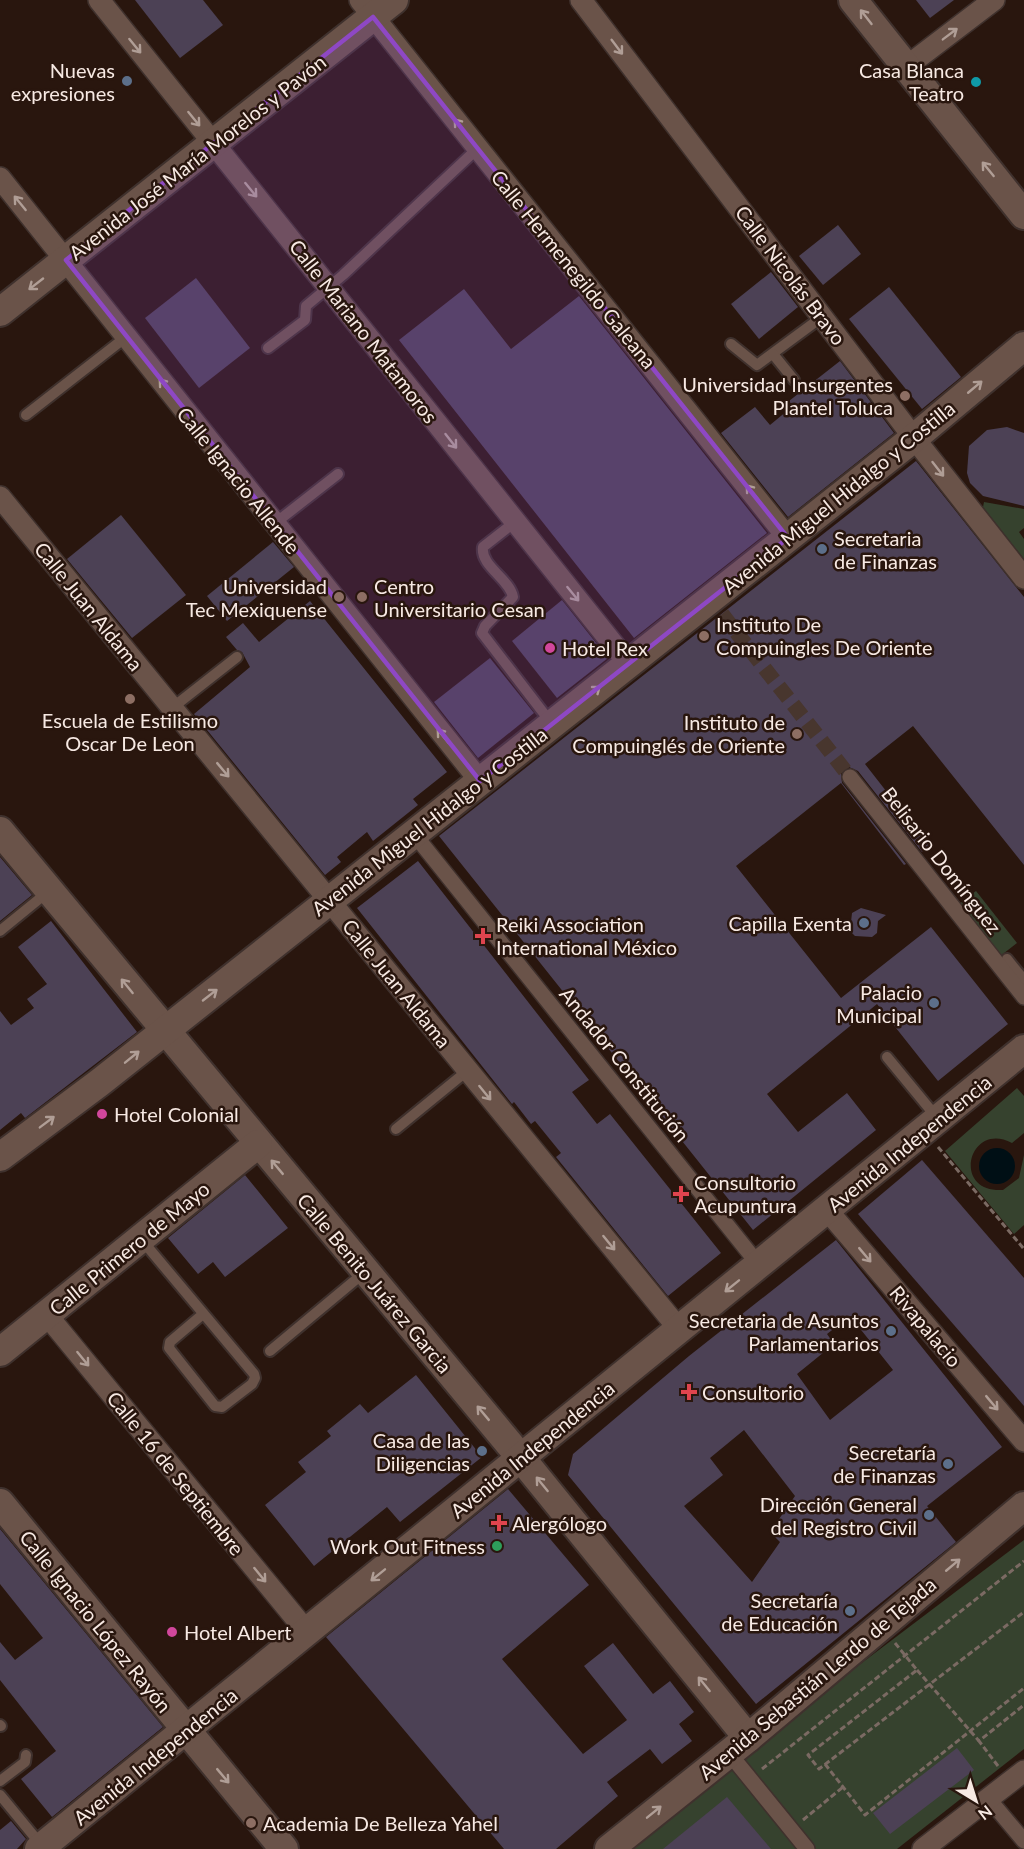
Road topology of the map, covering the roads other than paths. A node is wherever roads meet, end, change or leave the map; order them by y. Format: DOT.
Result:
graph roads {
  1 [pos="99,0"];
  2 [pos="582,0"];
  3 [pos="853,0"];
  4 [pos="994,0"];
  5 [pos="375,6"];
  6 [pos="906,67"];
  7 [pos="215,144"];
  8 [pos="478,148"];
  9 [pos="0,178"];
  10 [pos="1024,215"];
  11 [pos="66,260"];
  12 [pos="329,287"];
  13 [pos="0,312"];
  14 [pos="822,317"];
  15 [pos="126,337"];
  16 [pos="731,344"];
  17 [pos="1024,346"];
  18 [pos="268,348"];
  19 [pos="773,354"];
  20 [pos="794,380"];
  21 [pos="26,415"];
  22 [pos="914,438"];
  23 [pos="338,474"];
  24 [pos="0,497"];
  25 [pos="515,522"];
  26 [pos="274,524"];
  27 [pos="788,538"];
  28 [pos="1024,578"];
  29 [pos="237,657"];
  30 [pos="628,664"];
  31 [pos="172,708"];
  32 [pos="552,725"];
  33 [pos="850,777"];
  34 [pos="480,782"];
  35 [pos="0,831"];
  36 [pos="414,834"];
  37 [pos="49,891"];
  38 [pos="330,900"];
  39 [pos="0,931"];
  40 [pos="1007,959"];
  41 [pos="1024,980"];
  42 [pos="1024,997"];
  43 [pos="164,1031"];
  44 [pos="1024,1049"];
  45 [pos="888,1057"];
  46 [pos="467,1071"];
  47 [pos="396,1129"];
  48 [pos="937,1132"];
  49 [pos="258,1144"];
  50 [pos="0,1157"];
  51 [pos="827,1210"];
  52 [pos="141,1238"];
  53 [pos="759,1265"];
  54 [pos="365,1272"];
  55 [pos="46,1314"];
  56 [pos="203,1314"];
  57 [pos="679,1329"];
  58 [pos="270,1351"];
  59 [pos="0,1352"];
  60 [pos="1024,1441"];
  61 [pos="521,1458"];
  62 [pos="0,1503"];
  63 [pos="1024,1506"];
  64 [pos="307,1632"];
  65 [pos="186,1731"];
  66 [pos="738,1745"];
  67 [pos="26,1755"];
  68 [pos="1017,1776"];
  69 [pos="0,1781"];
  70 [pos="0,1795"];
  71 [pos="988,1798"];
  72 [pos="1024,1841"];
  73 [pos="41,1848"];
  74 [pos="284,1849"];
  75 [pos="609,1849"];
  76 [pos="807,1849"];
  77 [pos="923,1849"];
  1 -- 7 [label="street, Calle Mariano Matamoros, one-way"];
  2 -- 14 [label="street, Calle Nicolás Bravo, one-way"];
  6 -- 3 [label="main road, one-way"];
  6 -- 4 [label="street, one-way"];
  5 -- 7 [label="main road, Avenida José María Morelos y Pavón"];
  8 -- 5 [label="street, Calle Hermenegildo Galeana, one-way"];
  10 -- 6 [label="main road, one-way"];
  7 -- 11 [label="main road, Avenida José María Morelos y Pavón"];
  7 -- 12 [label="street, Calle Mariano Matamoros, one-way"];
  8 -- 12 [label="lane"];
  27 -- 8 [label="street, Calle Hermenegildo Galeana, one-way"];
  11 -- 9 [label="street, Calle Ignacio Allende, one-way"];
  11 -- 13 [label="main road, Avenida José María Morelos y Pavón, one-way"];
  11 -- 15 [label="street, Calle Ignacio Allende"];
  12 -- 18 [label="lane"];
  12 -- 25 [label="street, Calle Mariano Matamoros, one-way"];
  14 -- 19 [label="lane"];
  14 -- 22 [label="street, Calle Nicolás Bravo"];
  15 -- 21 [label="lane"];
  26 -- 15 [label="street, Calle Ignacio Allende, one-way"];
  16 -- 19 [label="lane"];
  22 -- 17 [label="main road, Avenida Miguel Hidalgo y Costilla, one-way"];
  19 -- 20 [label="lane"];
  22 -- 27 [label="main road, Avenida Miguel Hidalgo y Costilla"];
  22 -- 28 [label="street, Calle Nicolás Bravo, one-way"];
  23 -- 26 [label="lane"];
  24 -- 31 [label="street, Calle Juan Aldama"];
  25 -- 30 [label="street, Calle Mariano Matamoros, one-way"];
  25 -- 32 [label="lane"];
  34 -- 26 [label="street, Calle Ignacio Allende, one-way"];
  27 -- 30 [label="main road, Avenida Miguel Hidalgo y Costilla"];
  29 -- 31 [label="lane"];
  32 -- 30 [label="main road, Avenida Miguel Hidalgo y Costilla, one-way"];
  31 -- 38 [label="street, Calle Juan Aldama, one-way"];
  32 -- 34 [label="main road, Avenida Miguel Hidalgo y Costilla"];
  33 -- 42 [label="street, Belisario Domínguez"];
  34 -- 36 [label="main road, Avenida Miguel Hidalgo y Costilla"];
  35 -- 37 [label="main road, Calle Benito Juárez Garcia"];
  36 -- 38 [label="main road, Avenida Miguel Hidalgo y Costilla"];
  36 -- 53 [label="street, Andador Constitución"];
  37 -- 39 [label="lane"];
  43 -- 37 [label="main road, Calle Benito Juárez Garcia, one-way"];
  43 -- 38 [label="main road, Avenida Miguel Hidalgo y Costilla, one-way"];
  38 -- 46 [label="street, Calle Juan Aldama"];
  40 -- 41 [label="lane"];
  43 -- 49 [label="main road, Calle Benito Juárez Garcia"];
  50 -- 43 [label="main road, Avenida Miguel Hidalgo y Costilla, one-way"];
  44 -- 48 [label="main road, Avenida Independencia"];
  45 -- 48 [label="lane"];
  46 -- 47 [label="lane"];
  46 -- 57 [label="street, Calle Juan Aldama, one-way"];
  48 -- 51 [label="main road, Avenida Independencia"];
  49 -- 52 [label="main road, Calle Primero de Mayo"];
  54 -- 49 [label="main road, Calle Benito Juárez Garcia, one-way"];
  51 -- 53 [label="main road, Avenida Independencia"];
  51 -- 60 [label="street, Rivapalacio, one-way"];
  52 -- 55 [label="main road, Calle Primero de Mayo"];
  52 -- 56 [label="lane"];
  53 -- 57 [label="main road, Avenida Independencia, one-way"];
  54 -- 58 [label="lane"];
  61 -- 54 [label="main road, Calle Benito Juárez Garcia, one-way"];
  55 -- 59 [label="main road, Calle Primero de Mayo"];
  55 -- 64 [label="street, Calle 16 de Septiembre, one-way"];
  56 -- 56 [label="lane"];
  57 -- 61 [label="main road, Avenida Independencia"];
  61 -- 64 [label="main road, Avenida Independencia, one-way"];
  66 -- 61 [label="main road, Calle Benito Juárez Garcia, one-way"];
  62 -- 65 [label="main road, Calle Ignacio López Rayón"];
  66 -- 63 [label="main road, Avenida Sebastián Lerdo de Tejada, one-way"];
  64 -- 65 [label="main road, Avenida Independencia"];
  65 -- 73 [label="main road, Avenida Independencia"];
  65 -- 74 [label="main road, Calle Ignacio López Rayón, one-way"];
  75 -- 66 [label="main road, Avenida Sebastián Lerdo de Tejada, one-way"];
  66 -- 76 [label="street"];
  67 -- 69 [label="lane"];
  68 -- 71 [label="street"];
  70 -- 73 [label="lane"];
  71 -- 72 [label="street"];
  71 -- 77 [label="street"];
}
